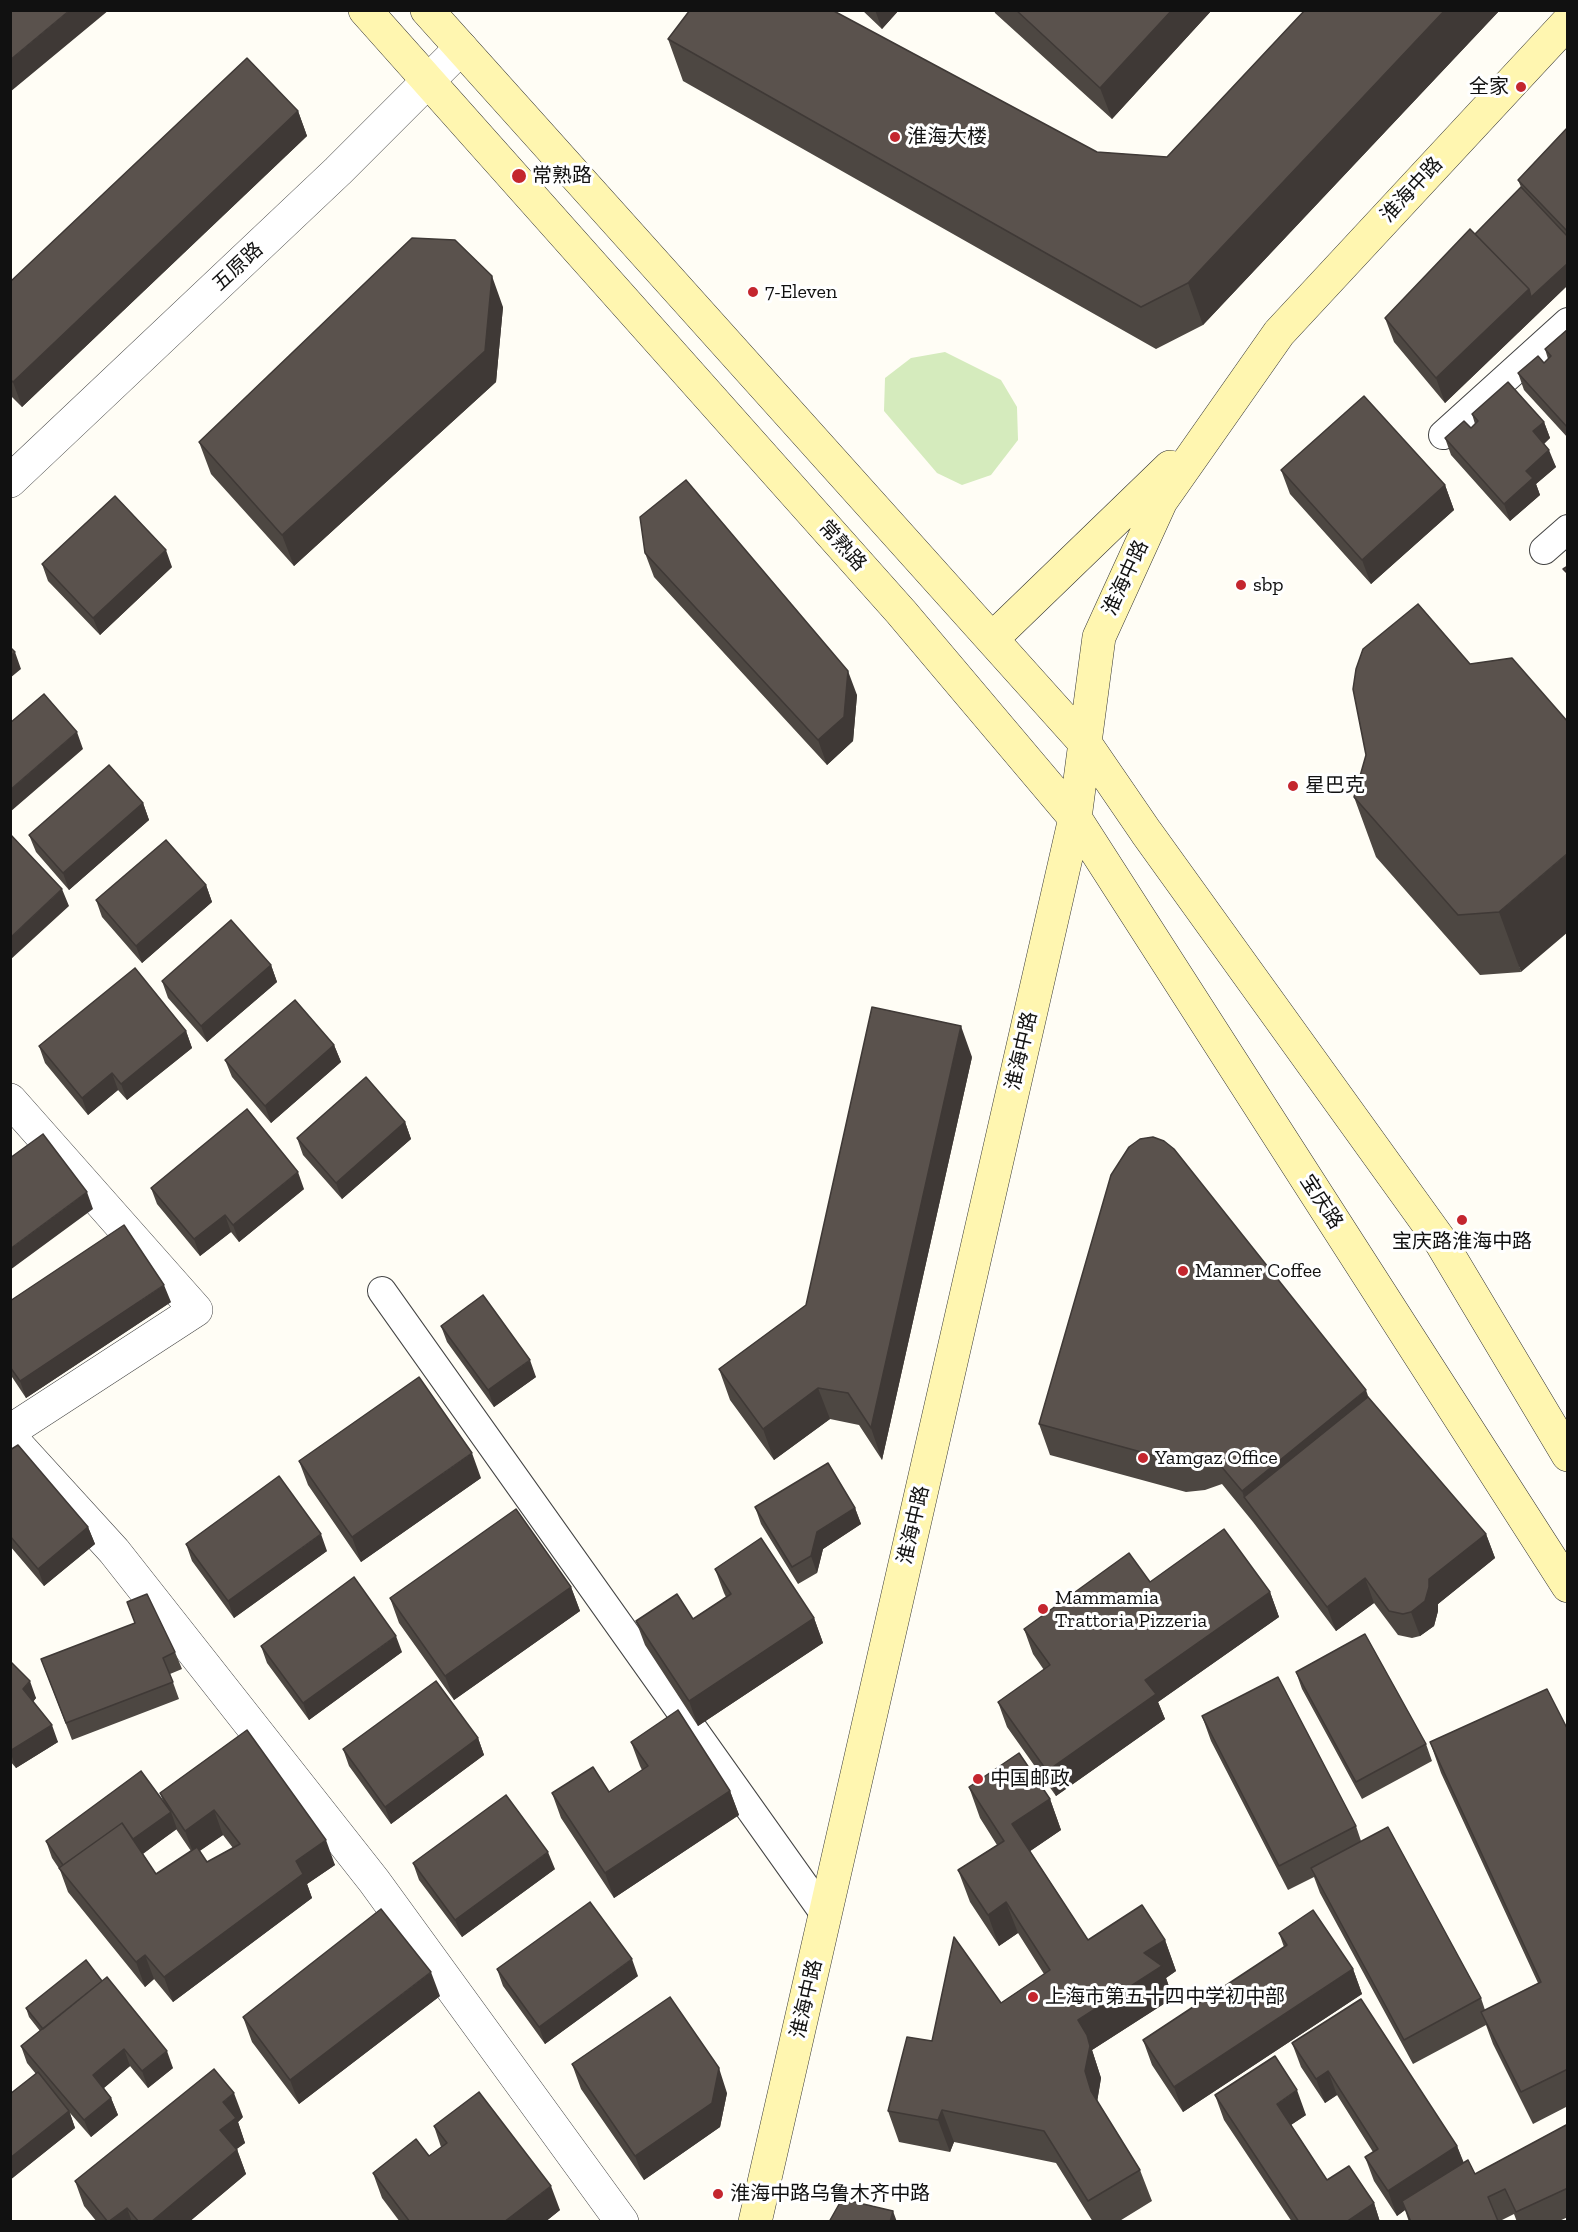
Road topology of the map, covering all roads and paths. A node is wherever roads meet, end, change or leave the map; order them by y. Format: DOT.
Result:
graph roads {
  1 [pos="365,10"];
  2 [pos="427,10"];
  3 [pos="1568,22"];
  4 [pos="461,48"];
  5 [pos="428,81"];
  6 [pos="1568,322"];
  7 [pos="1216,422"];
  8 [pos="1443,435"];
  9 [pos="10,481"];
  10 [pos="1568,529"];
  11 [pos="1544,550"];
  12 [pos="992,639"];
  13 [pos="1085,743"];
  14 [pos="1075,818"];
  15 [pos="10,1100"];
  16 [pos="382,1290"];
  17 [pos="10,1431"];
  18 [pos="10,1437"];
  19 [pos="1568,1455"];
  20 [pos="1568,1586"];
  21 [pos="826,1916"];
  22 [pos="622,2222"];
  23 [pos="755,2222"];
  1 -- 5 [label="main road, 常熟路"];
  2 -- 4 [label="main road"];
  3 -- 7 [label="main road, 淮海中路"];
  4 -- 5 [label="street, 五原路"];
  4 -- 12 [label="main road"];
  5 -- 9 [label="street, 五原路"];
  5 -- 14 [label="main road, 常熟路"];
  6 -- 8 [label="lane"];
  7 -- 12 [label="main road"];
  7 -- 13 [label="main road, 淮海中路"];
  10 -- 11 [label="lane"];
  12 -- 13 [label="main road"];
  13 -- 14 [label="main road, 淮海中路"];
  13 -- 19 [label="main road"];
  14 -- 20 [label="main road, 宝庆路"];
  14 -- 21 [label="main road, 淮海中路"];
  15 -- 17 [label="street"];
  16 -- 21 [label="lane"];
  18 -- 22 [label="street"];
  21 -- 23 [label="main road, 淮海中路"];
}
